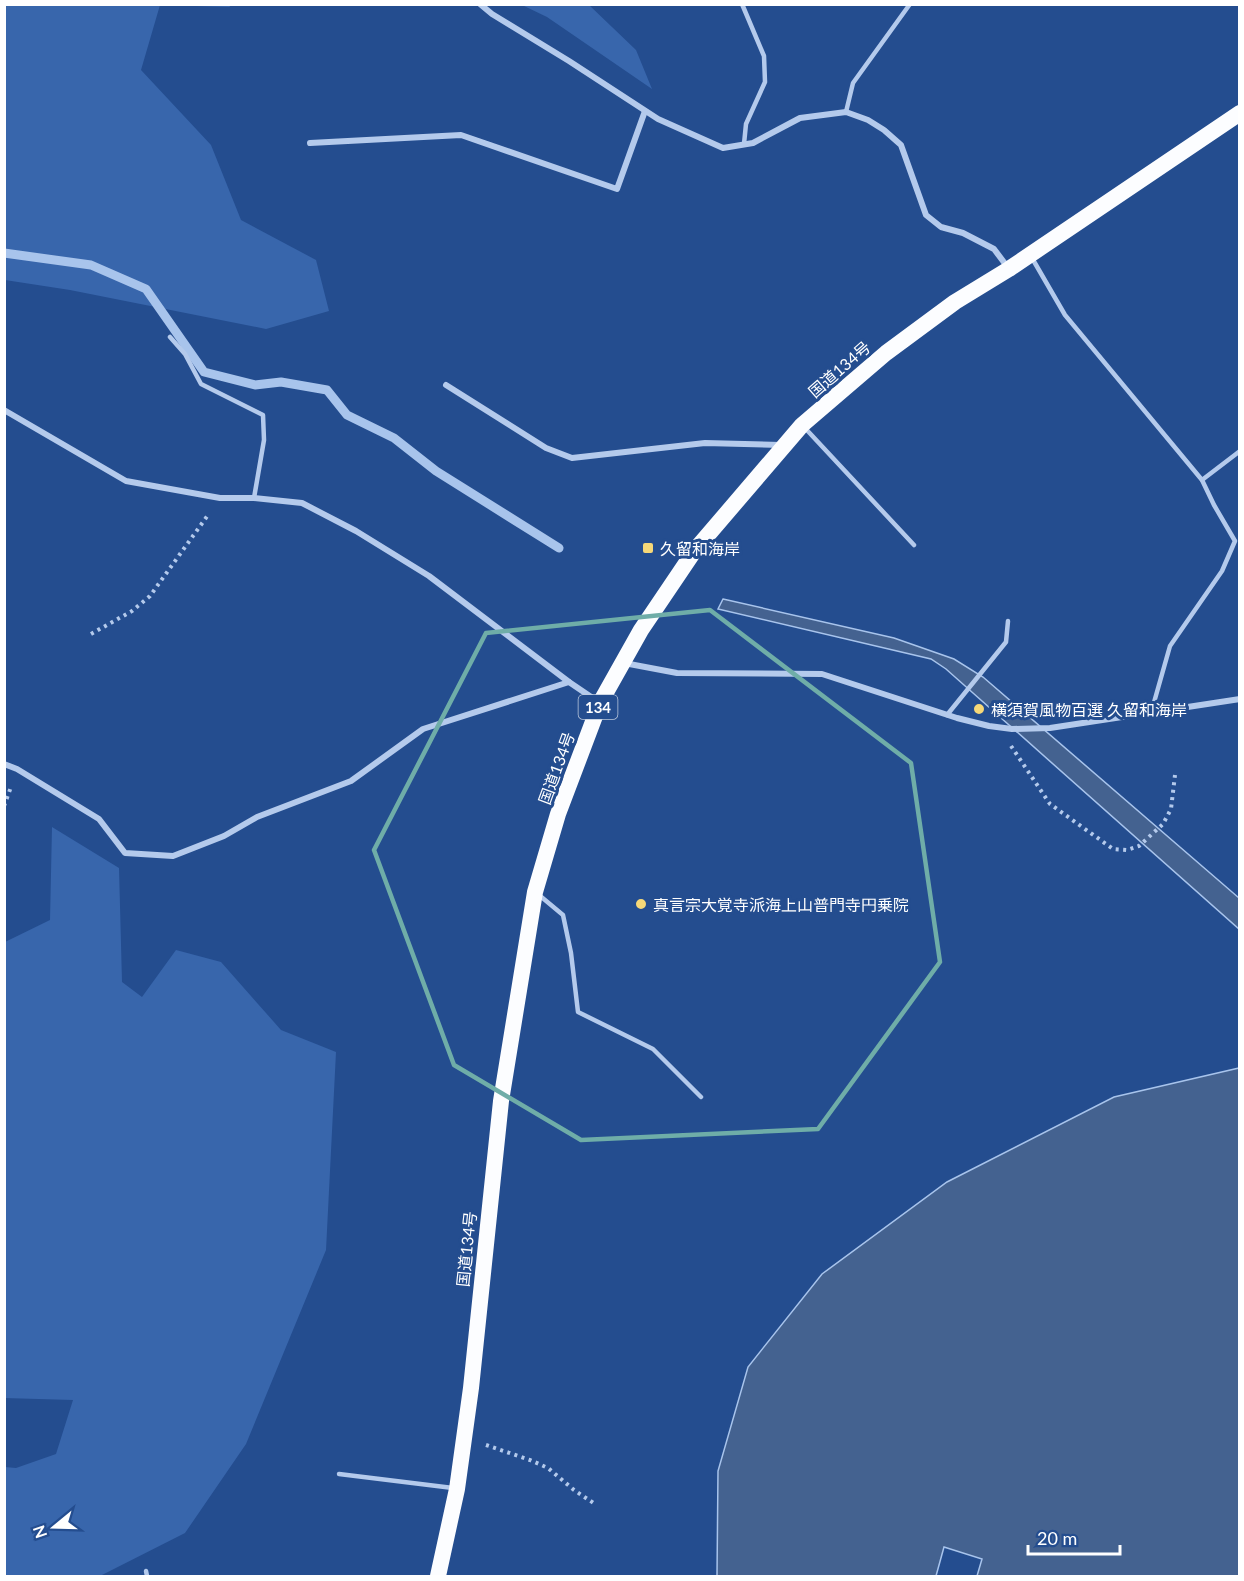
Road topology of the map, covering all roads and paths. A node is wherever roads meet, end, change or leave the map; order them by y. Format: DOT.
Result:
graph roads {
  1 [pos="480,4"];
  2 [pos="742,4"];
  3 [pos="910,4"];
  4 [pos="645,111"];
  5 [pos="846,112"];
  6 [pos="1239,113"];
  7 [pos="310,143"];
  8 [pos="744,144"];
  9 [pos="1029,254"];
  10 [pos="1009,269"];
  11 [pos="170,337"];
  12 [pos="447,385"];
  13 [pos="4,410"];
  14 [pos="802,426"];
  15 [pos="785,445"];
  16 [pos="1239,451"];
  17 [pos="1202,480"];
  18 [pos="220,498"];
  19 [pos="254,498"];
  20 [pos="914,545"];
  21 [pos="1008,621"];
  22 [pos="91,634"];
  23 [pos="623,663"];
  24 [pos="569,682"];
  25 [pos="1239,699"];
  26 [pos="600,703"];
  27 [pos="1151,713"];
  28 [pos="947,715"];
  29 [pos="996,727"];
  30 [pos="4,764"];
  31 [pos="1175,775"];
  32 [pos="535,892"];
  33 [pos="701,1097"];
  34 [pos="464,1440"];
  35 [pos="339,1474"];
  36 [pos="457,1489"];
  37 [pos="595,1504"];
  38 [pos="438,1576"];
  1 -- 4 [label="street"];
  2 -- 8 [label="lane"];
  3 -- 5 [label="lane"];
  4 -- 7 [label="street"];
  4 -- 8 [label="street"];
  5 -- 8 [label="street"];
  5 -- 10 [label="street"];
  6 -- 9 [label="highway, 国道134号 / 134"];
  9 -- 10 [label="highway, 国道134号 / 134"];
  9 -- 17 [label="lane"];
  10 -- 14 [label="highway, 国道134号 / 134"];
  11 -- 19 [label="lane"];
  12 -- 15 [label="street"];
  13 -- 18 [label="street"];
  14 -- 15 [label="highway, 国道134号 / 134"];
  14 -- 20 [label="lane"];
  15 -- 23 [label="highway, 国道134号 / 134"];
  16 -- 17 [label="lane"];
  17 -- 27 [label="lane"];
  18 -- 19 [label="street"];
  18 -- 22 [label="path"];
  19 -- 24 [label="street"];
  21 -- 28 [label="lane"];
  23 -- 26 [label="highway, 国道134号 / 134"];
  23 -- 28 [label="street"];
  24 -- 26 [label="street"];
  24 -- 30 [label="street"];
  25 -- 27 [label="street"];
  26 -- 32 [label="highway, 国道134号 / 134"];
  27 -- 29 [label="street"];
  28 -- 29 [label="street"];
  29 -- 31 [label="path"];
  32 -- 33 [label="lane"];
  32 -- 34 [label="highway, 国道134号 / 134"];
  34 -- 36 [label="highway, 国道134号 / 134"];
  34 -- 37 [label="path"];
  35 -- 36 [label="lane"];
  36 -- 38 [label="highway, 国道134号 / 134"];
}
